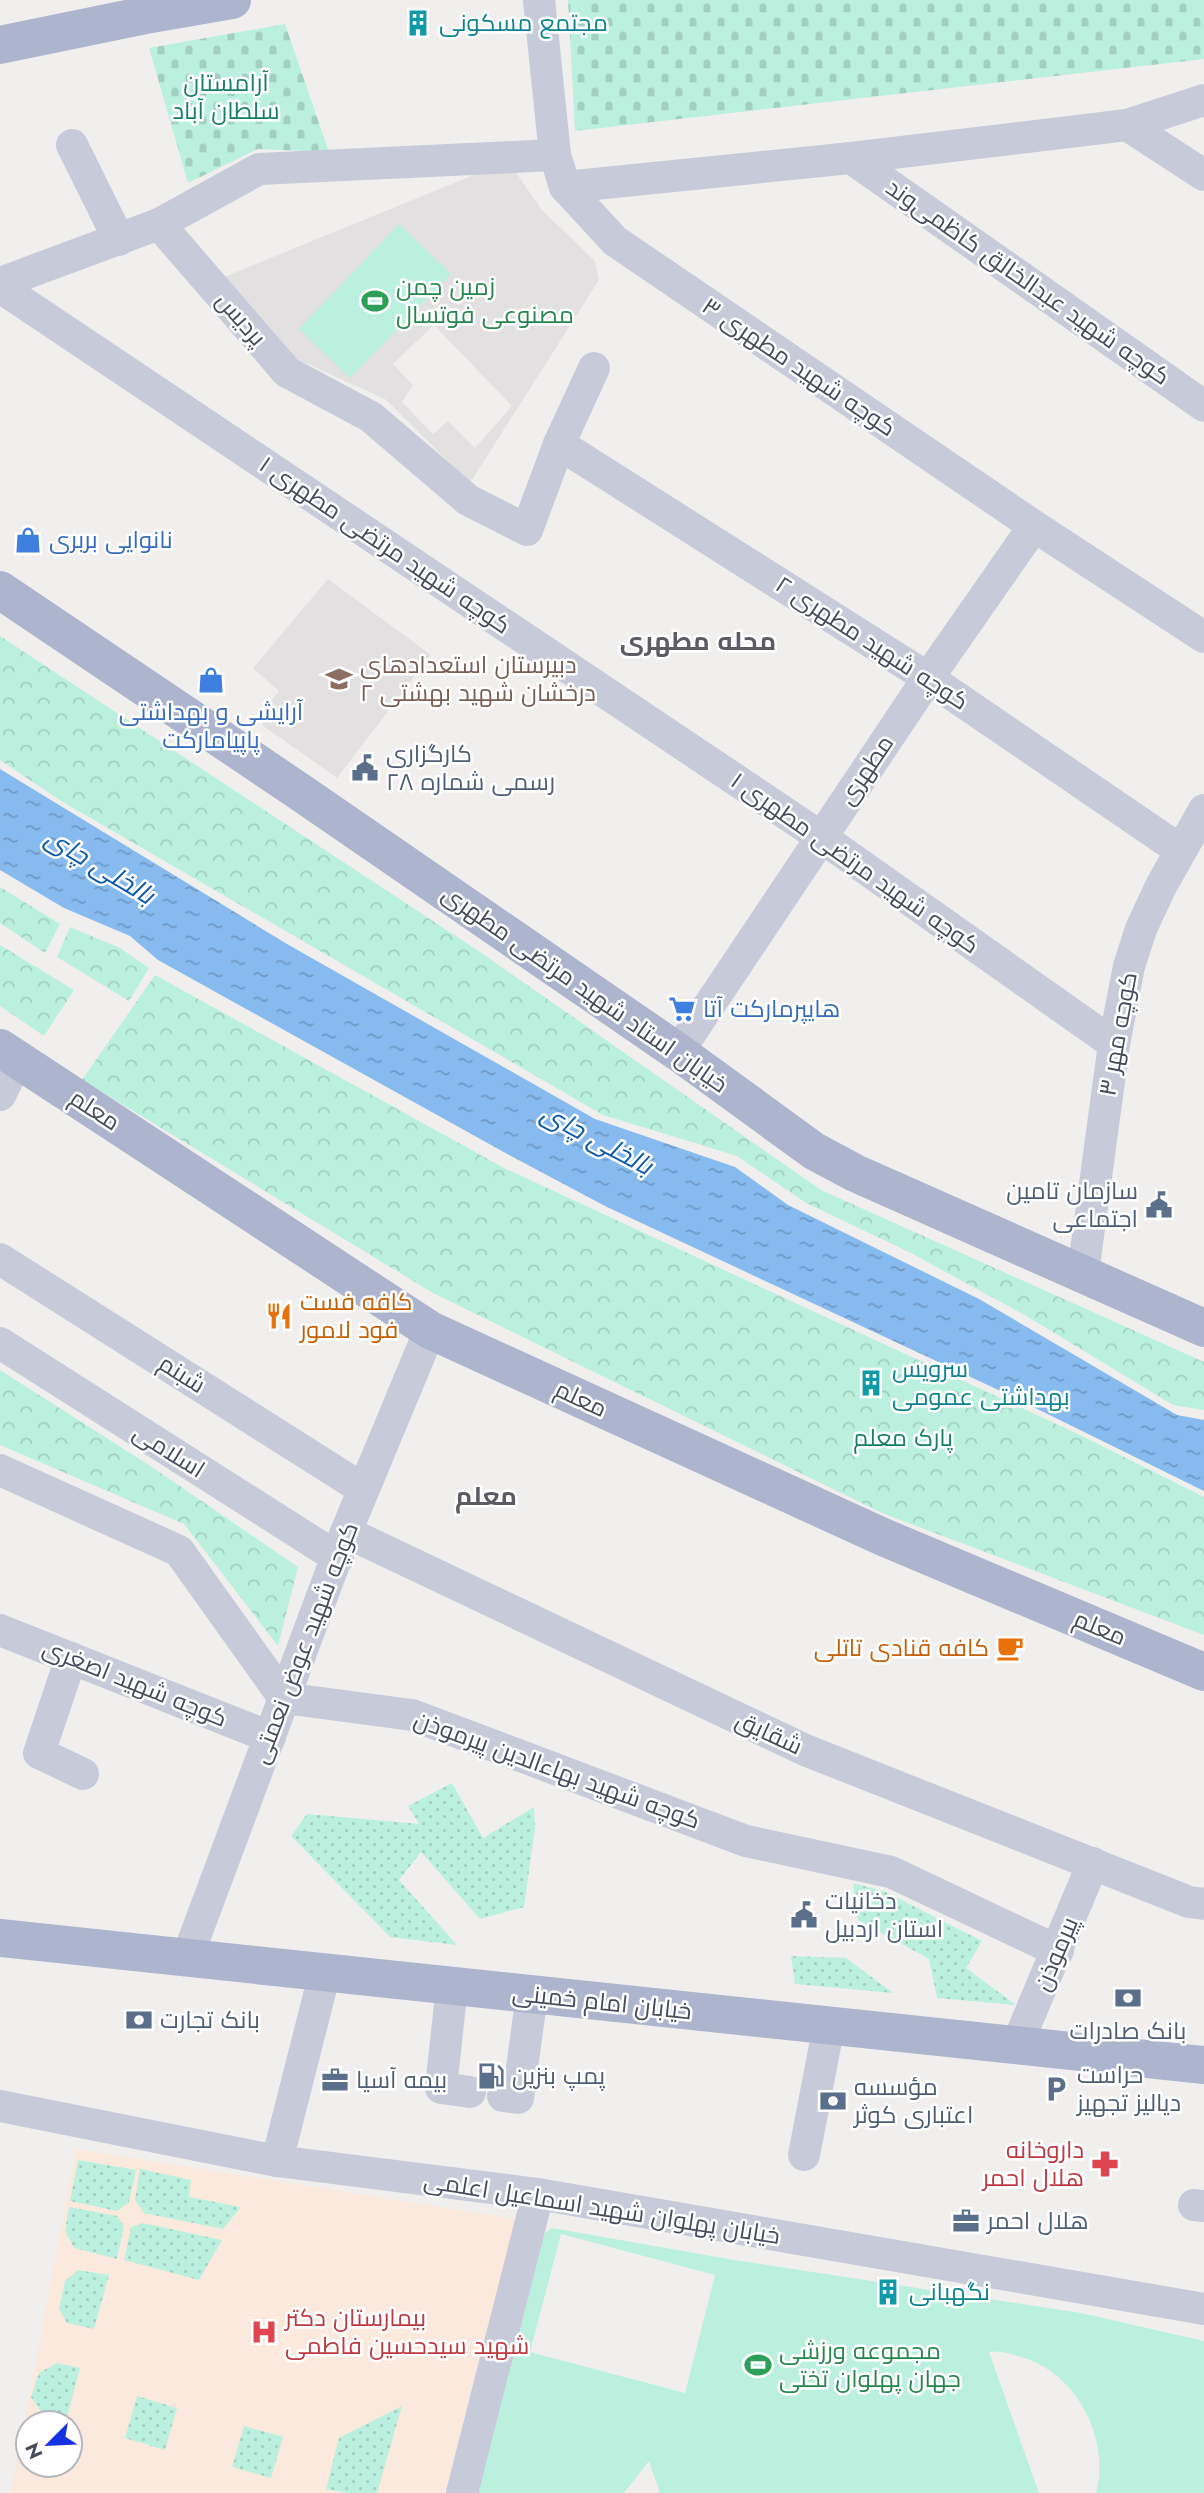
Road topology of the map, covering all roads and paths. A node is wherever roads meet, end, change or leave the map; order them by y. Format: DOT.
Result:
graph roads {
  1 [pos="232,0"];
  2 [pos="539,0"];
  3 [pos="150,7"];
  4 [pos="0,45"];
  5 [pos="1204,100"];
  6 [pos="1126,125"];
  7 [pos="72,145"];
  8 [pos="555,155"];
  9 [pos="851,158"];
  10 [pos="1204,175"];
  11 [pos="565,187"];
  12 [pos="159,225"];
  13 [pos="119,240"];
  14 [pos="0,285"];
  15 [pos="594,368"];
  16 [pos="1204,406"];
  17 [pos="559,443"];
  18 [pos="1034,526"];
  19 [pos="0,590"];
  20 [pos="1204,637"];
  21 [pos="928,678"];
  22 [pos="1204,810"];
  23 [pos="821,837"];
  24 [pos="1180,850"];
  25 [pos="1114,1044"];
  26 [pos="678,1052"];
  27 [pos="9,1053"];
  28 [pos="0,1095"];
  29 [pos="0,1259"];
  30 [pos="1083,1273"];
  31 [pos="1204,1328"];
  32 [pos="430,1331"];
  33 [pos="0,1343"];
  34 [pos="0,1471"];
  35 [pos="363,1489"];
  36 [pos="342,1545"];
  37 [pos="0,1630"];
  38 [pos="71,1658"];
  39 [pos="1204,1672"];
  40 [pos="284,1698"];
  41 [pos="270,1737"];
  42 [pos="83,1774"];
  43 [pos="1093,1863"];
  44 [pos="1204,1904"];
  45 [pos="0,1938"];
  46 [pos="1058,1951"];
  47 [pos="187,1958"];
  48 [pos="325,1972"];
  49 [pos="452,1986"];
  50 [pos="532,1994"];
  51 [pos="829,2025"];
  52 [pos="1017,2045"];
  53 [pos="1204,2065"];
  54 [pos="470,2092"];
  55 [pos="503,2096"];
  56 [pos="0,2106"];
  57 [pos="805,2155"];
  58 [pos="277,2161"];
  59 [pos="538,2194"];
  60 [pos="1204,2309"];
  61 [pos="462,2493"];
  1 -- 3 [label="main road"];
  2 -- 8 [label="street, کوچه شهید مطهری ۳"];
  3 -- 4 [label="main road"];
  5 -- 6 [label="street"];
  6 -- 9 [label="street"];
  6 -- 10 [label="street"];
  7 -- 13 [label="street"];
  8 -- 11 [label="street, کوچه شهید مطهری ۳"];
  8 -- 12 [label="street"];
  9 -- 11 [label="street"];
  9 -- 16 [label="street, کوچه شهید عبدالخالق کاظمی‌وند"];
  11 -- 18 [label="street, کوچه شهید مطهری ۳"];
  12 -- 13 [label="street"];
  12 -- 17 [label="street, پردیس"];
  13 -- 14 [label="street"];
  14 -- 23 [label="street, کوچه شهید مرتضی مطهری ۱"];
  15 -- 17 [label="street, پردیس"];
  17 -- 21 [label="street, کوچه شهید مطهری ۲"];
  18 -- 20 [label="street, کوچه شهید مطهری ۳"];
  18 -- 21 [label="street, مطهری"];
  19 -- 26 [label="main road, خیابان استاد شهید مرتضی مطهری"];
  21 -- 23 [label="street, مطهری"];
  21 -- 24 [label="street, کوچه شهید مطهری ۲"];
  22 -- 24 [label="street, کوچه مهر ۳"];
  23 -- 25 [label="street, کوچه شهید مرتضی مطهری ۱"];
  23 -- 26 [label="street, مطهری"];
  24 -- 25 [label="street, کوچه مهر ۳"];
  25 -- 30 [label="street, کوچه مهر ۳"];
  26 -- 30 [label="main road, خیابان استاد شهید مرتضی مطهری"];
  27 -- 28 [label="street"];
  27 -- 32 [label="main road, معلم"];
  29 -- 35 [label="street, شبنم"];
  30 -- 31 [label="main road, خیابان استاد شهید مرتضی مطهری"];
  32 -- 35 [label="street, کوچه شهید عوض نعمتی"];
  32 -- 39 [label="main road, معلم"];
  33 -- 36 [label="street, اسلامی"];
  34 -- 40 [label="street"];
  35 -- 36 [label="street, کوچه شهید عوض نعمتی"];
  36 -- 40 [label="street, کوچه شهید عوض نعمتی"];
  36 -- 43 [label="street, شقایق"];
  37 -- 38 [label="street, کوچه شهید اصغری"];
  38 -- 41 [label="street, کوچه شهید اصغری"];
  38 -- 42 [label="street"];
  40 -- 41 [label="street, کوچه شهید عوض نعمتی"];
  40 -- 46 [label="street, کوچه شهید بهاءالدین پیرموذن"];
  41 -- 47 [label="street, کوچه شهید عوض نعمتی"];
  43 -- 44 [label="street, شقایق"];
  43 -- 46 [label="street, پیرموذن"];
  45 -- 47 [label="main road, خیابان امام خمینی"];
  46 -- 52 [label="street, پیرموذن"];
  47 -- 48 [label="main road, خیابان امام خمینی"];
  48 -- 49 [label="main road, خیابان امام خمینی"];
  48 -- 58 [label="street"];
  49 -- 50 [label="main road, خیابان امام خمینی"];
  49 -- 54 [label="street"];
  50 -- 51 [label="main road, خیابان امام خمینی"];
  50 -- 55 [label="street"];
  51 -- 52 [label="main road, خیابان امام خمینی"];
  51 -- 57 [label="street"];
  52 -- 53 [label="main road, خیابان امام خمینی"];
  56 -- 58 [label="street, خیابان پهلوان شهید اسماعیل اعلمی"];
  58 -- 59 [label="street, خیابان پهلوان شهید اسماعیل اعلمی"];
  59 -- 60 [label="street, خیابان پهلوان شهید اسماعیل اعلمی"];
  59 -- 61 [label="street"];
}
